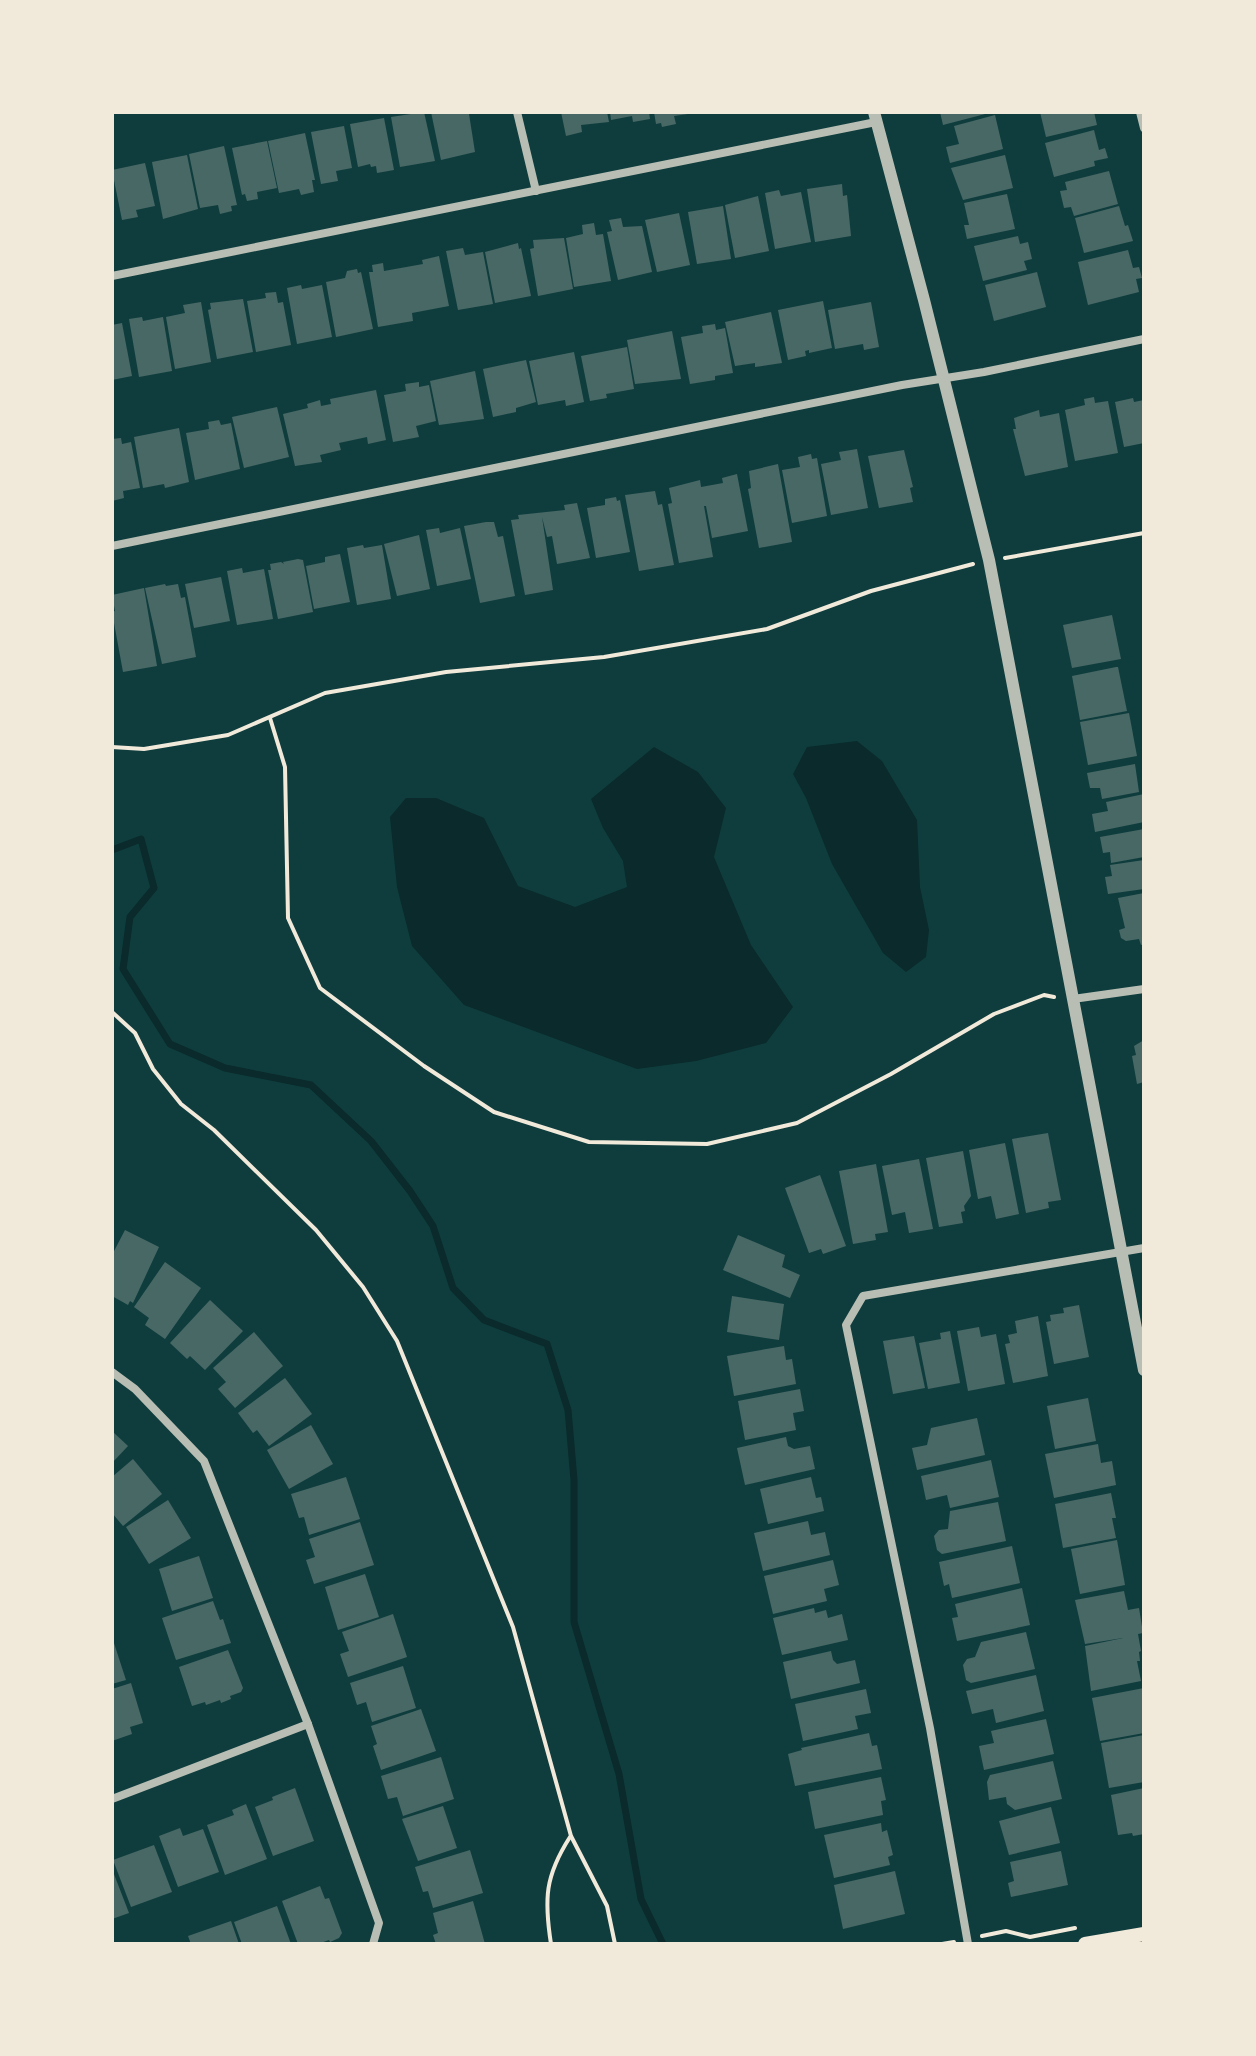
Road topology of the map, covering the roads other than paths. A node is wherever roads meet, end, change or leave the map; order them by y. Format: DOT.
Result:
graph roads {
  1 [pos="517,112"];
  2 [pos="1140,112"];
  3 [pos="875,117"];
  4 [pos="1144,128"];
  5 [pos="536,191"];
  6 [pos="112,276"];
  7 [pos="1144,339"];
  8 [pos="943,378"];
  9 [pos="112,546"];
  10 [pos="1144,989"];
  11 [pos="1073,999"];
  12 [pos="1144,1248"];
  13 [pos="1122,1254"];
  14 [pos="1144,1370"];
  15 [pos="112,1372"];
  16 [pos="308,1724"];
  17 [pos="112,1799"];
  18 [pos="1144,1934"];
  19 [pos="967,1942"];
  20 [pos="373,1944"];
  21 [pos="1085,1944"];
  1 -- 5 [label="street"];
  2 -- 4 [label="street"];
  3 -- 5 [label="street"];
  3 -- 8 [label="street"];
  5 -- 6 [label="street"];
  7 -- 8 [label="street"];
  8 -- 9 [label="street"];
  8 -- 11 [label="street"];
  10 -- 11 [label="street"];
  11 -- 13 [label="street"];
  12 -- 13 [label="street"];
  13 -- 14 [label="street"];
  13 -- 19 [label="street"];
  15 -- 16 [label="street"];
  16 -- 17 [label="street"];
  16 -- 20 [label="street"];
  18 -- 21 [label="main road"];
}
